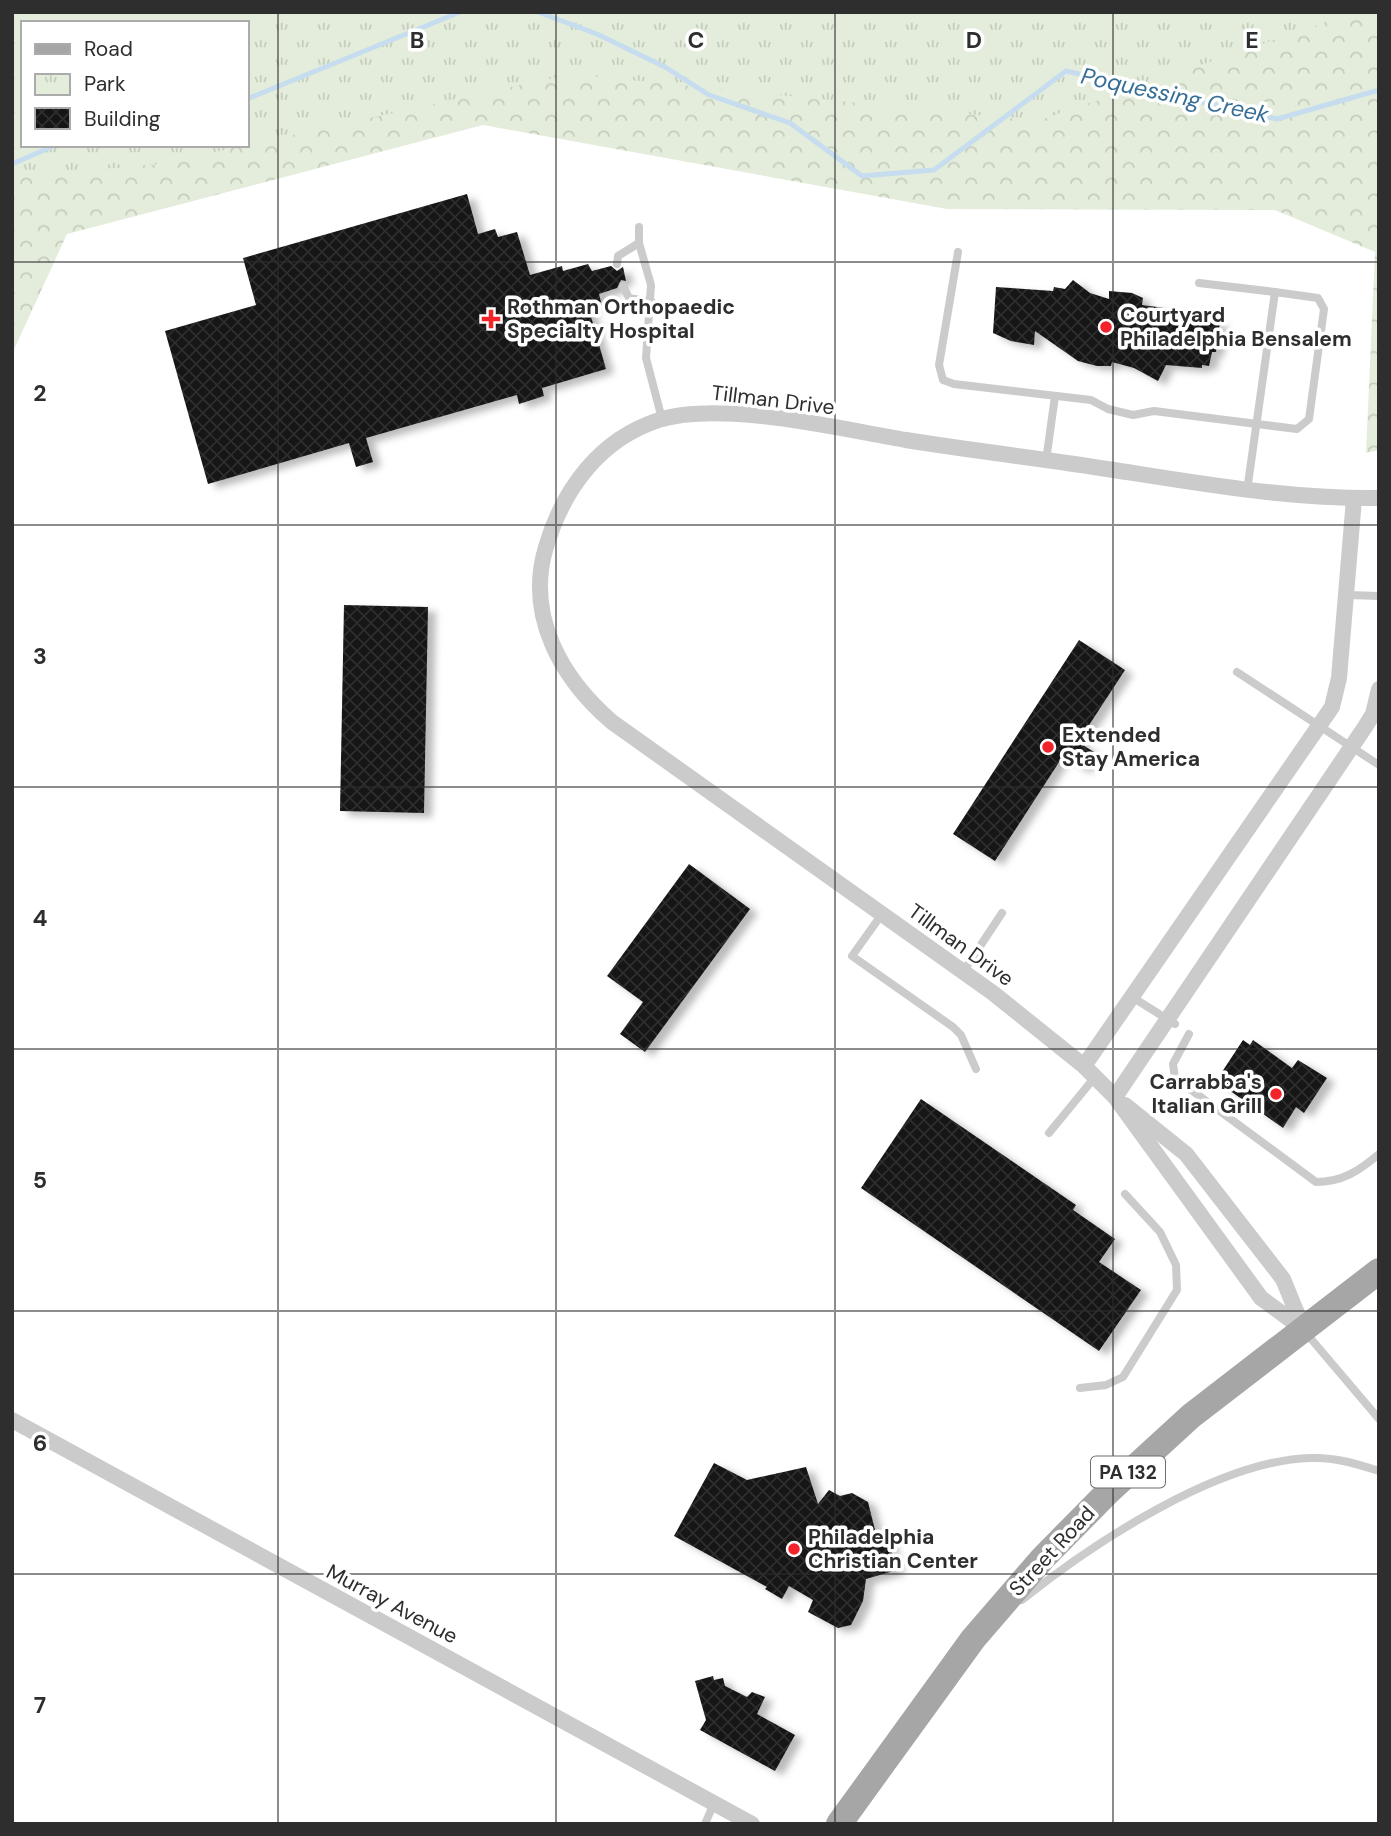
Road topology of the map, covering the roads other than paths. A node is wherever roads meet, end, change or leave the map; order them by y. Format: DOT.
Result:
graph roads {
  1 [pos="639,227"];
  2 [pos="639,243"];
  3 [pos="958,252"];
  4 [pos="617,264"];
  5 [pos="1199,283"];
  6 [pos="624,286"];
  7 [pos="1275,292"];
  8 [pos="652,302"];
  9 [pos="1055,396"];
  10 [pos="662,419"];
  11 [pos="1256,425"];
  12 [pos="1046,461"];
  13 [pos="1247,491"];
  14 [pos="1379,498"];
  15 [pos="1354,499"];
  16 [pos="1346,595"];
  17 [pos="1379,596"];
  18 [pos="1237,672"];
  19 [pos="1379,689"];
  20 [pos="1321,726"];
  21 [pos="1352,746"];
  22 [pos="1379,765"];
  23 [pos="1002,913"];
  24 [pos="882,914"];
  25 [pos="963,972"];
  26 [pos="1132,997"];
  27 [pos="1172,1021"];
  28 [pos="1189,1034"];
  29 [pos="976,1069"];
  30 [pos="1090,1072"];
  31 [pos="1115,1097"];
  32 [pos="1049,1133"];
  33 [pos="1379,1154"];
  34 [pos="1125,1194"];
  35 [pos="1379,1270"];
  36 [pos="1303,1329"];
  37 [pos="1080,1388"];
  38 [pos="1379,1418"];
  39 [pos="12,1420"];
  40 [pos="1379,1471"];
  41 [pos="973,1639"];
  42 [pos="714,1802"];
  43 [pos="705,1824"];
  44 [pos="752,1824"];
  45 [pos="839,1824"];
  1 -- 2 [label="lane"];
  2 -- 4 [label="lane"];
  2 -- 8 [label="lane"];
  3 -- 9 [label="lane"];
  5 -- 7 [label="lane"];
  6 -- 8 [label="lane"];
  7 -- 11 [label="lane"];
  7 -- 11 [label="lane"];
  8 -- 10 [label="lane"];
  9 -- 11 [label="lane"];
  9 -- 12 [label="lane"];
  10 -- 12 [label="street, Tillman Drive"];
  10 -- 24 [label="street, Tillman Drive"];
  11 -- 13 [label="lane"];
  12 -- 13 [label="street, Tillman Drive"];
  13 -- 15 [label="street, Tillman Drive"];
  14 -- 15 [label="street, Tillman Drive"];
  15 -- 16 [label="street"];
  16 -- 17 [label="lane"];
  16 -- 20 [label="street"];
  18 -- 20 [label="lane"];
  19 -- 21 [label="street"];
  20 -- 21 [label="lane"];
  20 -- 26 [label="street"];
  21 -- 22 [label="lane"];
  21 -- 27 [label="street"];
  23 -- 25 [label="lane"];
  24 -- 25 [label="street, Tillman Drive"];
  24 -- 29 [label="lane"];
  25 -- 30 [label="street, Tillman Drive"];
  26 -- 27 [label="lane"];
  26 -- 30 [label="street"];
  27 -- 31 [label="street"];
  28 -- 33 [label="lane"];
  30 -- 31 [label="street, Tillman Drive"];
  30 -- 32 [label="lane"];
  31 -- 36 [label="street, Tillman Drive"];
  31 -- 36 [label="street, Tillman Drive"];
  34 -- 37 [label="lane"];
  35 -- 36 [label="main road, Street Road / PA 132"];
  36 -- 38 [label="lane"];
  36 -- 41 [label="main road, Street Road / PA 132"];
  39 -- 42 [label="street, Murray Avenue"];
  40 -- 41 [label="lane"];
  41 -- 45 [label="main road, Street Road / PA 132"];
  42 -- 43 [label="lane"];
  42 -- 44 [label="street, Murray Avenue"];
}
